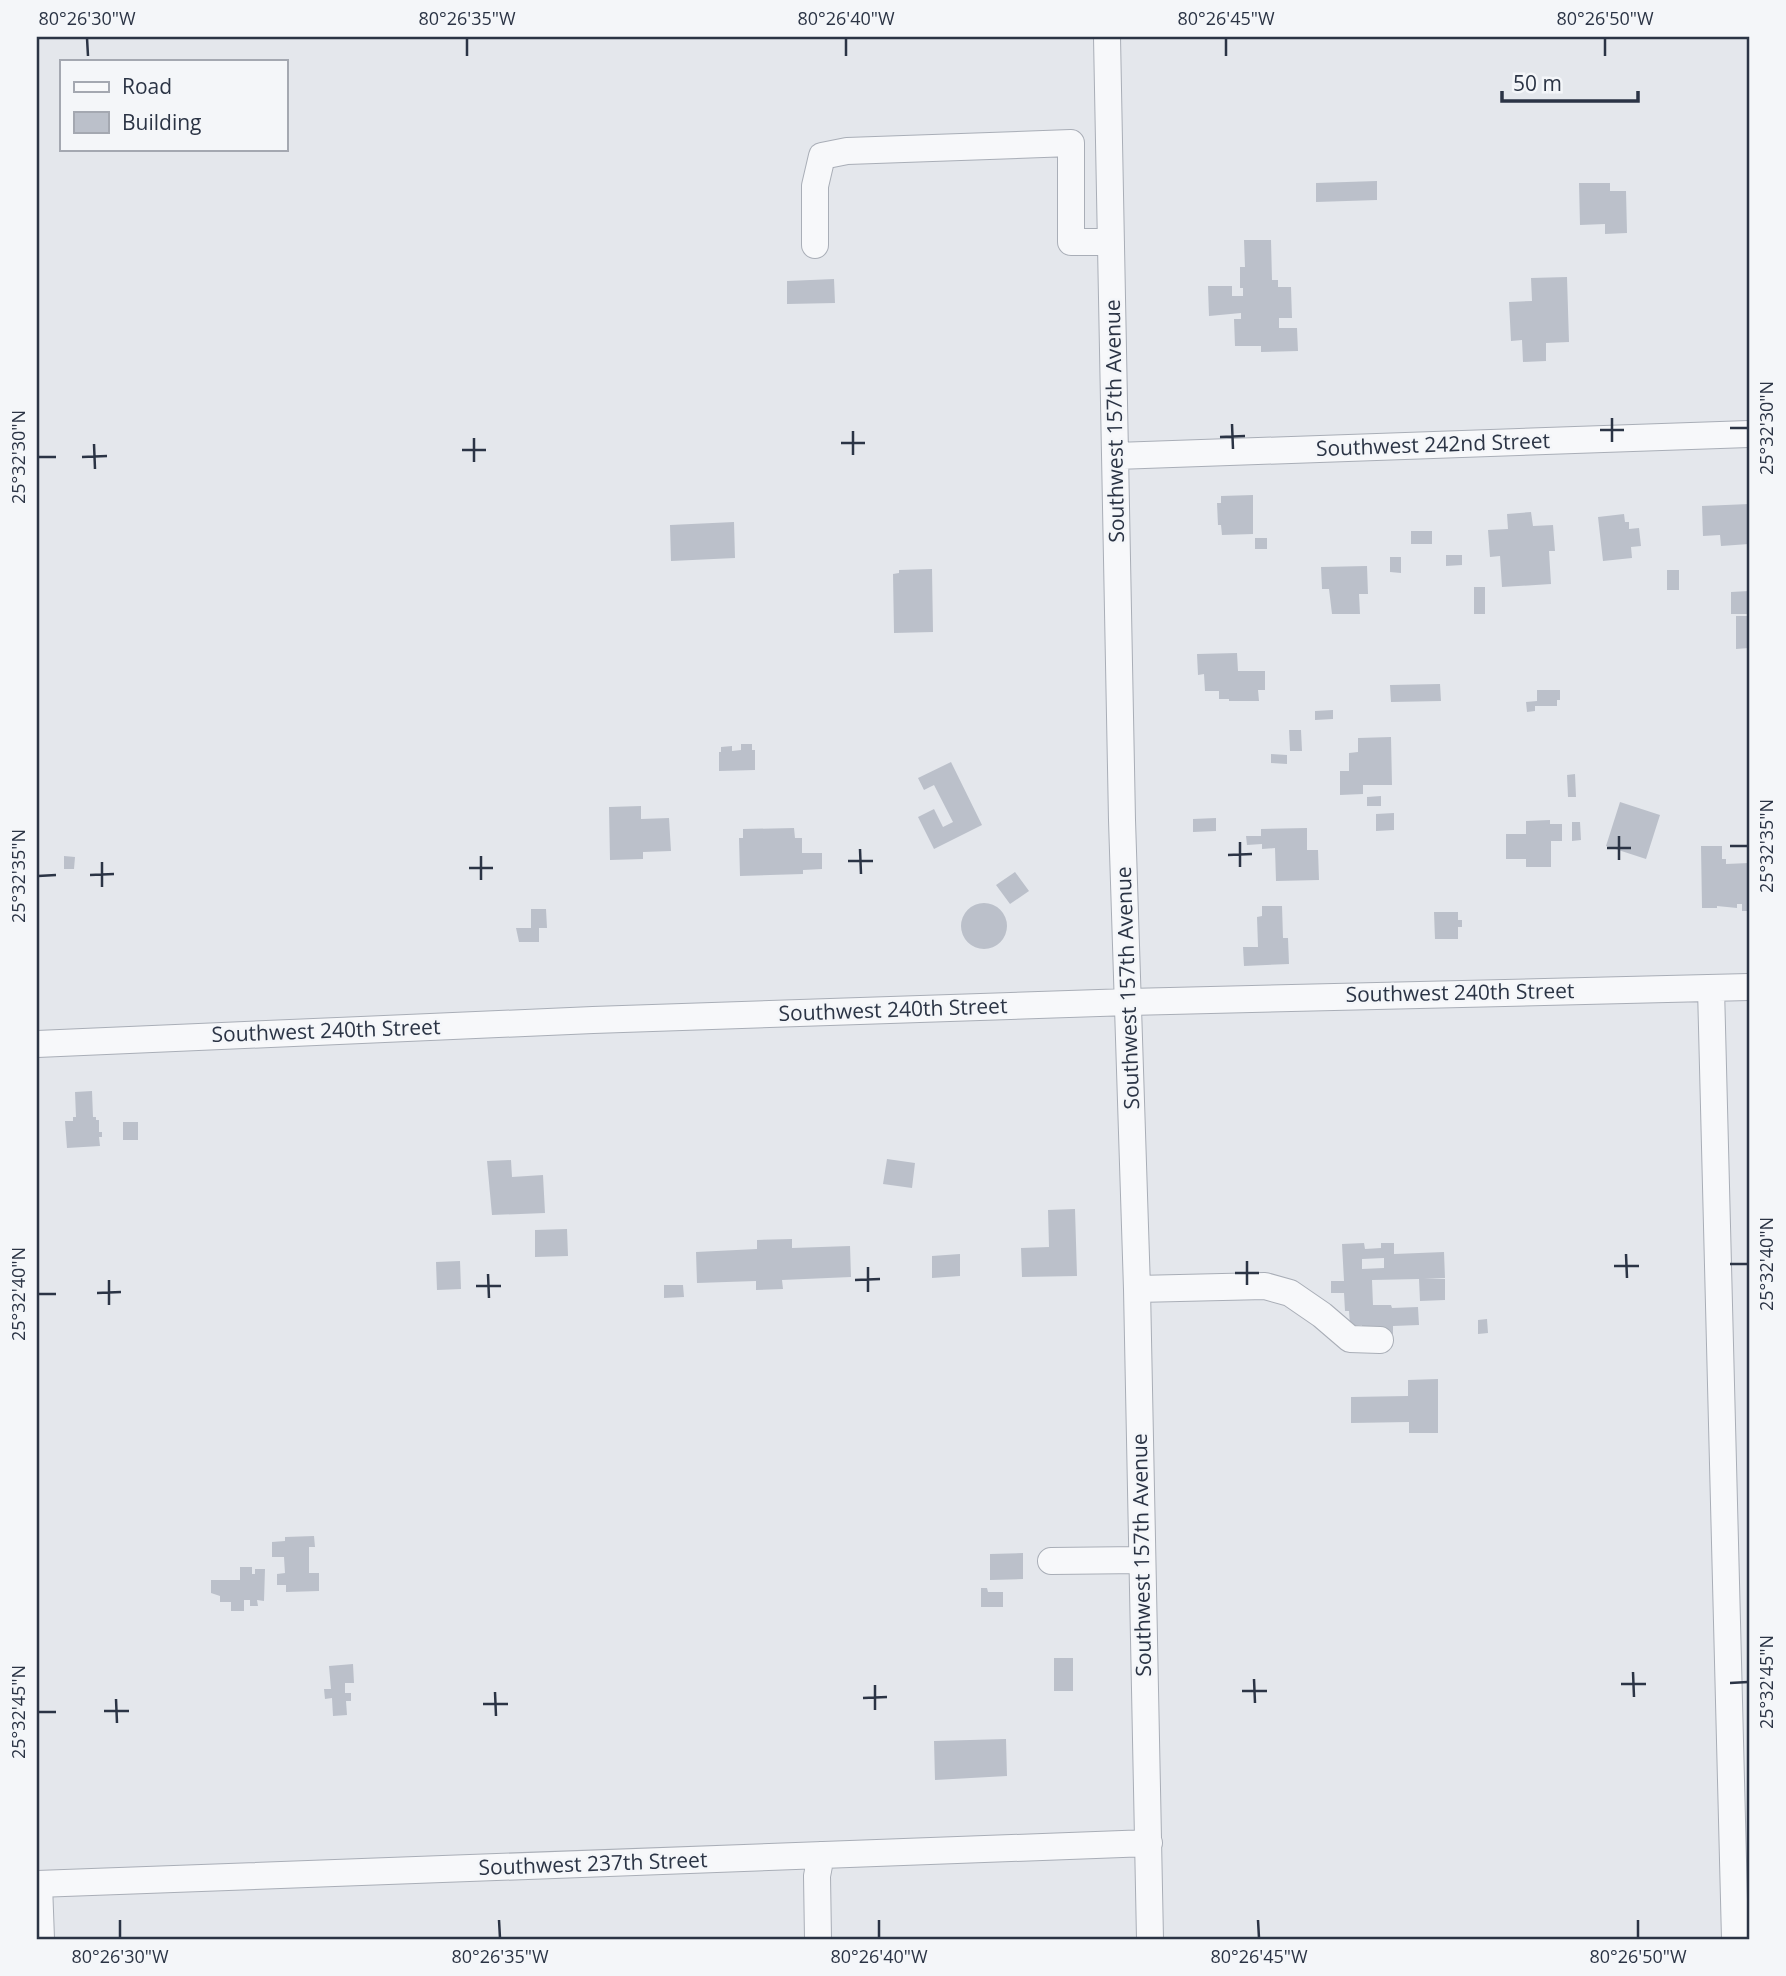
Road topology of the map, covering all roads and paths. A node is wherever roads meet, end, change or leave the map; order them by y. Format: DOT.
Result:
graph roads {
  1 [pos="1107,37"];
  2 [pos="1111,242"];
  3 [pos="815,245"];
  4 [pos="1749,434"];
  5 [pos="1116,456"];
  6 [pos="1749,987"];
  7 [pos="1711,988"];
  8 [pos="1129,1002"];
  9 [pos="37,1044"];
  10 [pos="1137,1289"];
  11 [pos="1380,1340"];
  12 [pos="1141,1560"];
  13 [pos="1051,1561"];
  14 [pos="1149,1843"];
  15 [pos="821,1855"];
  16 [pos="38,1884"];
  17 [pos="41,1939"];
  18 [pos="818,1939"];
  19 [pos="1150,1939"];
  20 [pos="1735,1939"];
  1 -- 2 [label="street, Southwest 157th Avenue"];
  2 -- 3 [label="street"];
  2 -- 5 [label="street, Southwest 157th Avenue"];
  4 -- 5 [label="street, Southwest 242nd Street"];
  5 -- 8 [label="street, Southwest 157th Avenue"];
  6 -- 7 [label="street, Southwest 240th Street"];
  7 -- 8 [label="street, Southwest 240th Street"];
  7 -- 20 [label="street"];
  8 -- 9 [label="street, Southwest 240th Street"];
  8 -- 10 [label="street, Southwest 157th Avenue"];
  10 -- 11 [label="street"];
  10 -- 12 [label="street, Southwest 157th Avenue"];
  12 -- 13 [label="street"];
  12 -- 14 [label="street, Southwest 157th Avenue"];
  14 -- 15 [label="street, Southwest 237th Street"];
  14 -- 19 [label="street, Southwest 157th Avenue"];
  15 -- 16 [label="street, Southwest 237th Street"];
  15 -- 18 [label="street"];
  16 -- 17 [label="street"];
}
